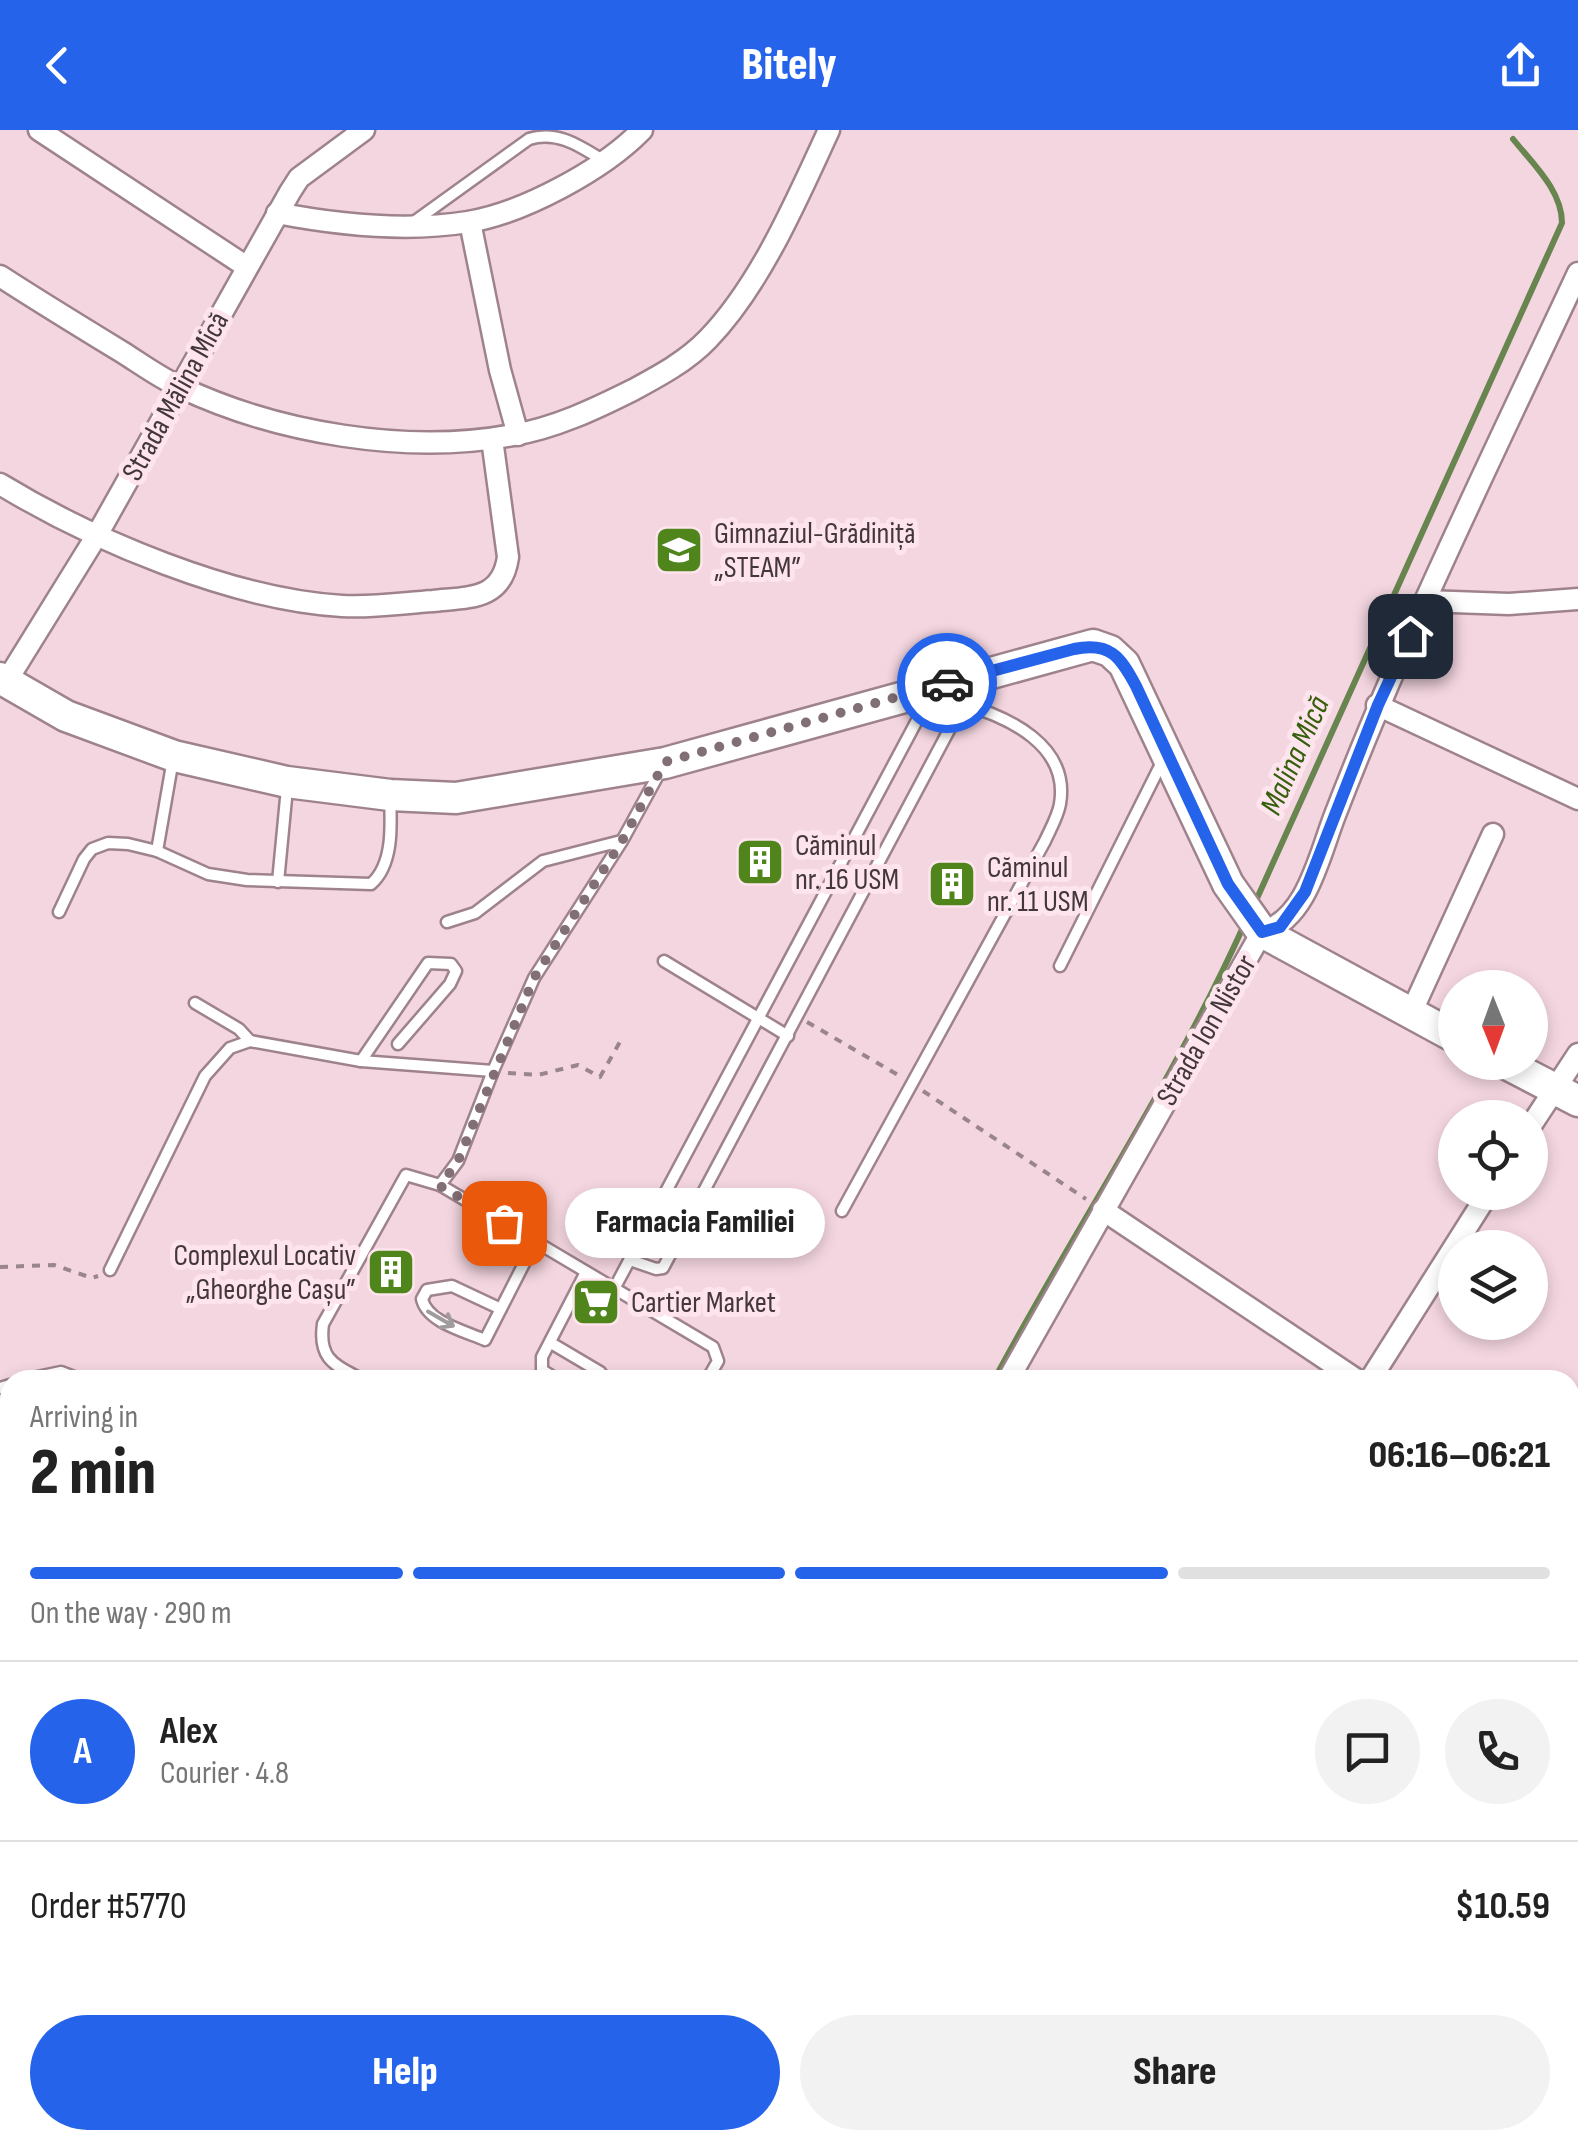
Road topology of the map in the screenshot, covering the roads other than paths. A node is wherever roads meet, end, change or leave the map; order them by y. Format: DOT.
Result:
graph roads {
  1 [pos="39,130"];
  2 [pos="364,130"];
  3 [pos="642,130"];
  4 [pos="828,130"];
  5 [pos="605,161"];
  6 [pos="277,213"];
  7 [pos="470,222"];
  8 [pos="410,225"];
  9 [pos="247,268"];
  10 [pos="1578,274"];
  11 [pos="0,276"];
  12 [pos="180,387"];
  13 [pos="518,435"];
  14 [pos="492,439"];
  15 [pos="0,484"];
  16 [pos="98,536"];
  17 [pos="1578,599"];
  18 [pos="1425,601"];
  19 [pos="978,675"];
  20 [pos="3,680"];
  21 [pos="935,686"];
  22 [pos="962,704"];
  23 [pos="1378,705"];
  24 [pos="1166,752"];
  25 [pos="174,756"];
  26 [pos="665,762"];
  27 [pos="288,782"];
  28 [pos="390,796"];
  29 [pos="1578,798"];
  30 [pos="1494,834"];
  31 [pos="622,841"];
  32 [pos="157,851"];
  33 [pos="278,882"];
  34 [pos="59,912"];
  35 [pos="448,922"];
  36 [pos="1262,932"];
  37 [pos="664,961"];
  38 [pos="1060,966"];
  39 [pos="195,1003"];
  40 [pos="1411,1013"];
  41 [pos="756,1018"];
  42 [pos="1438,1028"];
  43 [pos="788,1036"];
  44 [pos="250,1041"];
  45 [pos="398,1044"];
  46 [pos="1578,1054"];
  47 [pos="360,1061"];
  48 [pos="493,1072"];
  49 [pos="1537,1080"];
  50 [pos="1566,1095"];
  51 [pos="440,1186"];
  52 [pos="842,1210"];
  53 [pos="1102,1210"];
  54 [pos="1477,1210"];
  55 [pos="536,1242"];
  56 [pos="630,1260"];
  57 [pos="110,1270"];
  58 [pos="586,1272"];
  59 [pos="614,1289"];
  60 [pos="501,1309"];
  61 [pos="551,1343"];
  62 [pos="345,1370"];
  63 [pos="542,1370"];
  64 [pos="597,1370"];
  65 [pos="712,1370"];
  66 [pos="1014,1370"];
  67 [pos="1342,1370"];
  68 [pos="1376,1370"];
  1 -- 9 [label="street"];
  2 -- 6 [label="street, Strada Mălina Mică"];
  3 -- 5 [label="street"];
  4 -- 13 [label="street"];
  5 -- 7 [label="street"];
  5 -- 8 [label="lane"];
  6 -- 8 [label="street"];
  6 -- 9 [label="street, Strada Mălina Mică"];
  7 -- 8 [label="street"];
  7 -- 13 [label="street"];
  9 -- 12 [label="street, Strada Mălina Mică"];
  10 -- 18 [label="street, Strada Ion Nistor"];
  11 -- 12 [label="street"];
  12 -- 14 [label="street"];
  12 -- 16 [label="street, Strada Mălina Mică"];
  13 -- 14 [label="street"];
  14 -- 16 [label="street"];
  15 -- 16 [label="street"];
  16 -- 20 [label="street, Strada Mălina Mică"];
  17 -- 18 [label="street"];
  18 -- 23 [label="street, Strada Ion Nistor"];
  19 -- 21 [label="street"];
  19 -- 22 [label="lane"];
  19 -- 24 [label="street"];
  20 -- 25 [label="street"];
  21 -- 26 [label="street"];
  21 -- 41 [label="lane"];
  22 -- 43 [label="lane"];
  22 -- 52 [label="lane"];
  23 -- 29 [label="street"];
  23 -- 36 [label="street, Strada Ion Nistor"];
  24 -- 36 [label="street"];
  24 -- 38 [label="lane"];
  25 -- 27 [label="street"];
  25 -- 32 [label="lane"];
  26 -- 28 [label="street"];
  26 -- 31 [label="lane"];
  27 -- 28 [label="street"];
  27 -- 33 [label="lane"];
  28 -- 33 [label="lane"];
  30 -- 40 [label="street"];
  31 -- 35 [label="lane"];
  31 -- 48 [label="lane"];
  32 -- 33 [label="lane"];
  32 -- 34 [label="lane"];
  36 -- 40 [label="street"];
  36 -- 53 [label="street, Strada Ion Nistor"];
  37 -- 41 [label="lane"];
  39 -- 44 [label="lane"];
  40 -- 42 [label="street"];
  41 -- 43 [label="lane"];
  41 -- 56 [label="lane"];
  43 -- 56 [label="lane"];
  44 -- 47 [label="lane"];
  44 -- 57 [label="lane"];
  45 -- 47 [label="lane"];
  46 -- 50 [label="street"];
  47 -- 48 [label="lane"];
  48 -- 51 [label="lane"];
  49 -- 50 [label="street"];
  51 -- 55 [label="lane"];
  51 -- 62 [label="lane"];
  53 -- 66 [label="street, Strada Ion Nistor"];
  53 -- 67 [label="street"];
  54 -- 68 [label="street"];
  55 -- 58 [label="lane"];
  55 -- 60 [label="lane"];
  56 -- 59 [label="lane"];
  58 -- 59 [label="lane"];
  58 -- 61 [label="lane"];
  59 -- 65 [label="lane"];
  60 -- 60 [label="lane, one-way"];
  61 -- 63 [label="lane"];
  61 -- 64 [label="lane"];
}
